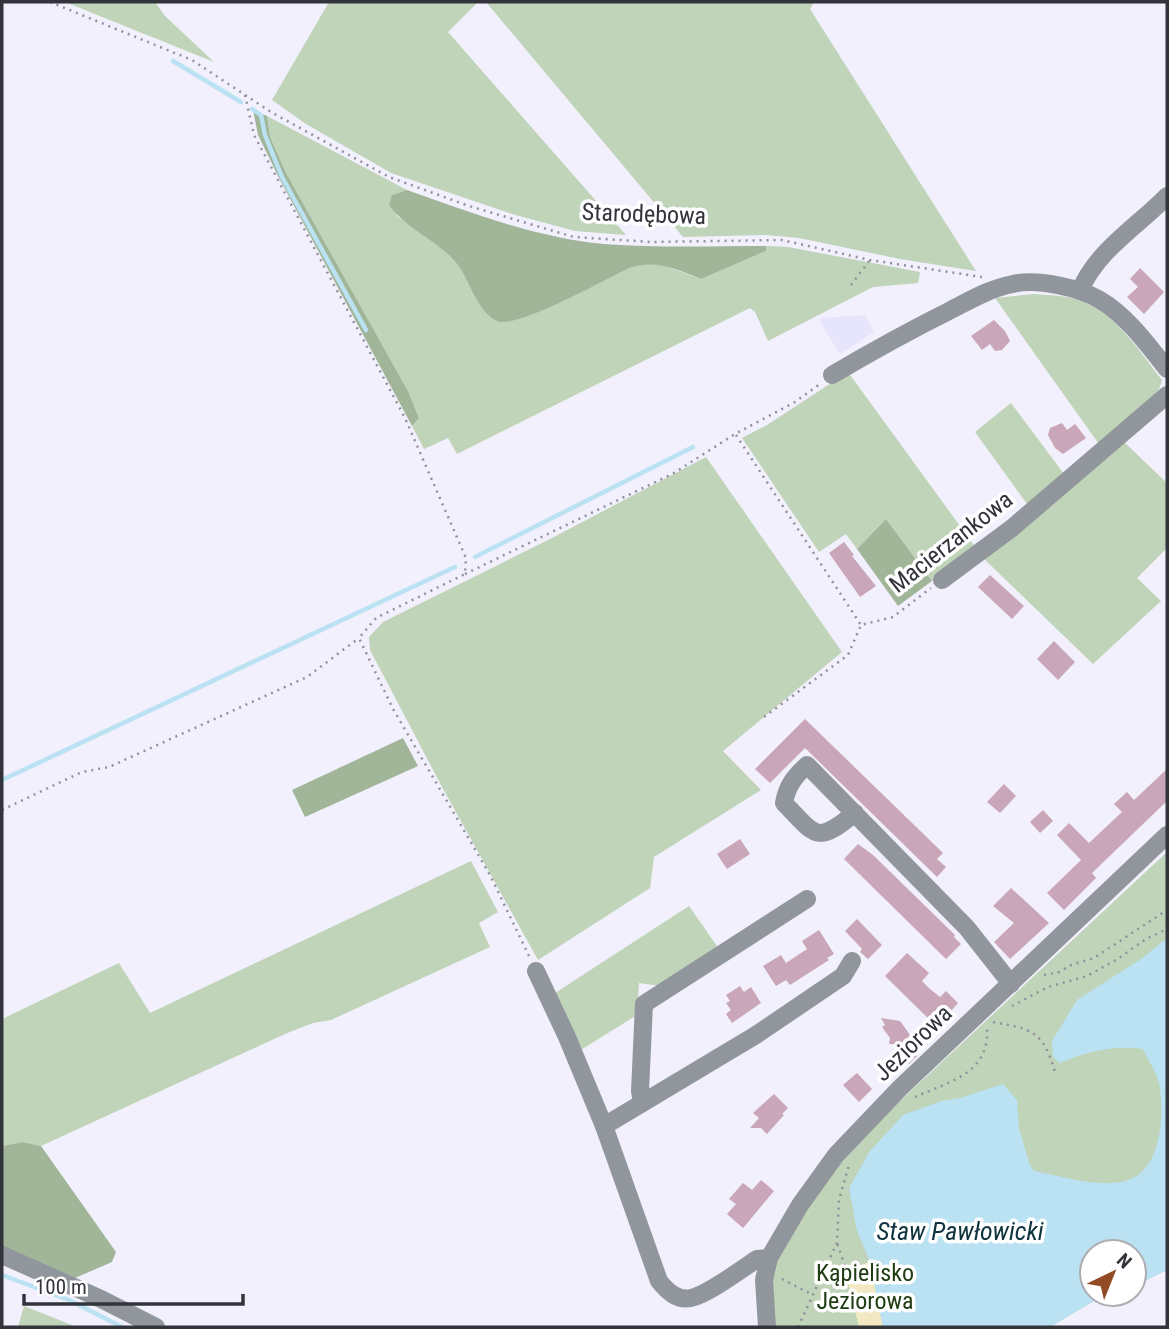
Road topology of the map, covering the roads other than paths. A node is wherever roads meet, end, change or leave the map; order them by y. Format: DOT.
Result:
graph roads {
  1 [pos="1167,196"];
  2 [pos="1080,291"];
  3 [pos="1167,369"];
  4 [pos="832,375"];
  5 [pos="1167,395"];
  6 [pos="942,580"];
  7 [pos="855,813"];
  8 [pos="1167,835"];
  9 [pos="807,899"];
  10 [pos="852,961"];
  11 [pos="536,971"];
  12 [pos="1017,978"];
  13 [pos="642,1103"];
  14 [pos="604,1126"];
  15 [pos="2,1255"];
  16 [pos="768,1265"];
  17 [pos="156,1327"];
  18 [pos="766,1327"];
  1 -- 2 [label="street"];
  2 -- 3 [label="street"];
  2 -- 4 [label="street"];
  5 -- 6 [label="street, Macierzankowa"];
  7 -- 12 [label="street"];
  8 -- 12 [label="street, Jeziorowa"];
  9 -- 13 [label="street"];
  10 -- 13 [label="street"];
  11 -- 14 [label="street"];
  12 -- 16 [label="street, Jeziorowa"];
  13 -- 14 [label="street"];
  14 -- 16 [label="street"];
  15 -- 17 [label="street"];
  16 -- 18 [label="street, Jeziorowa"];
}
